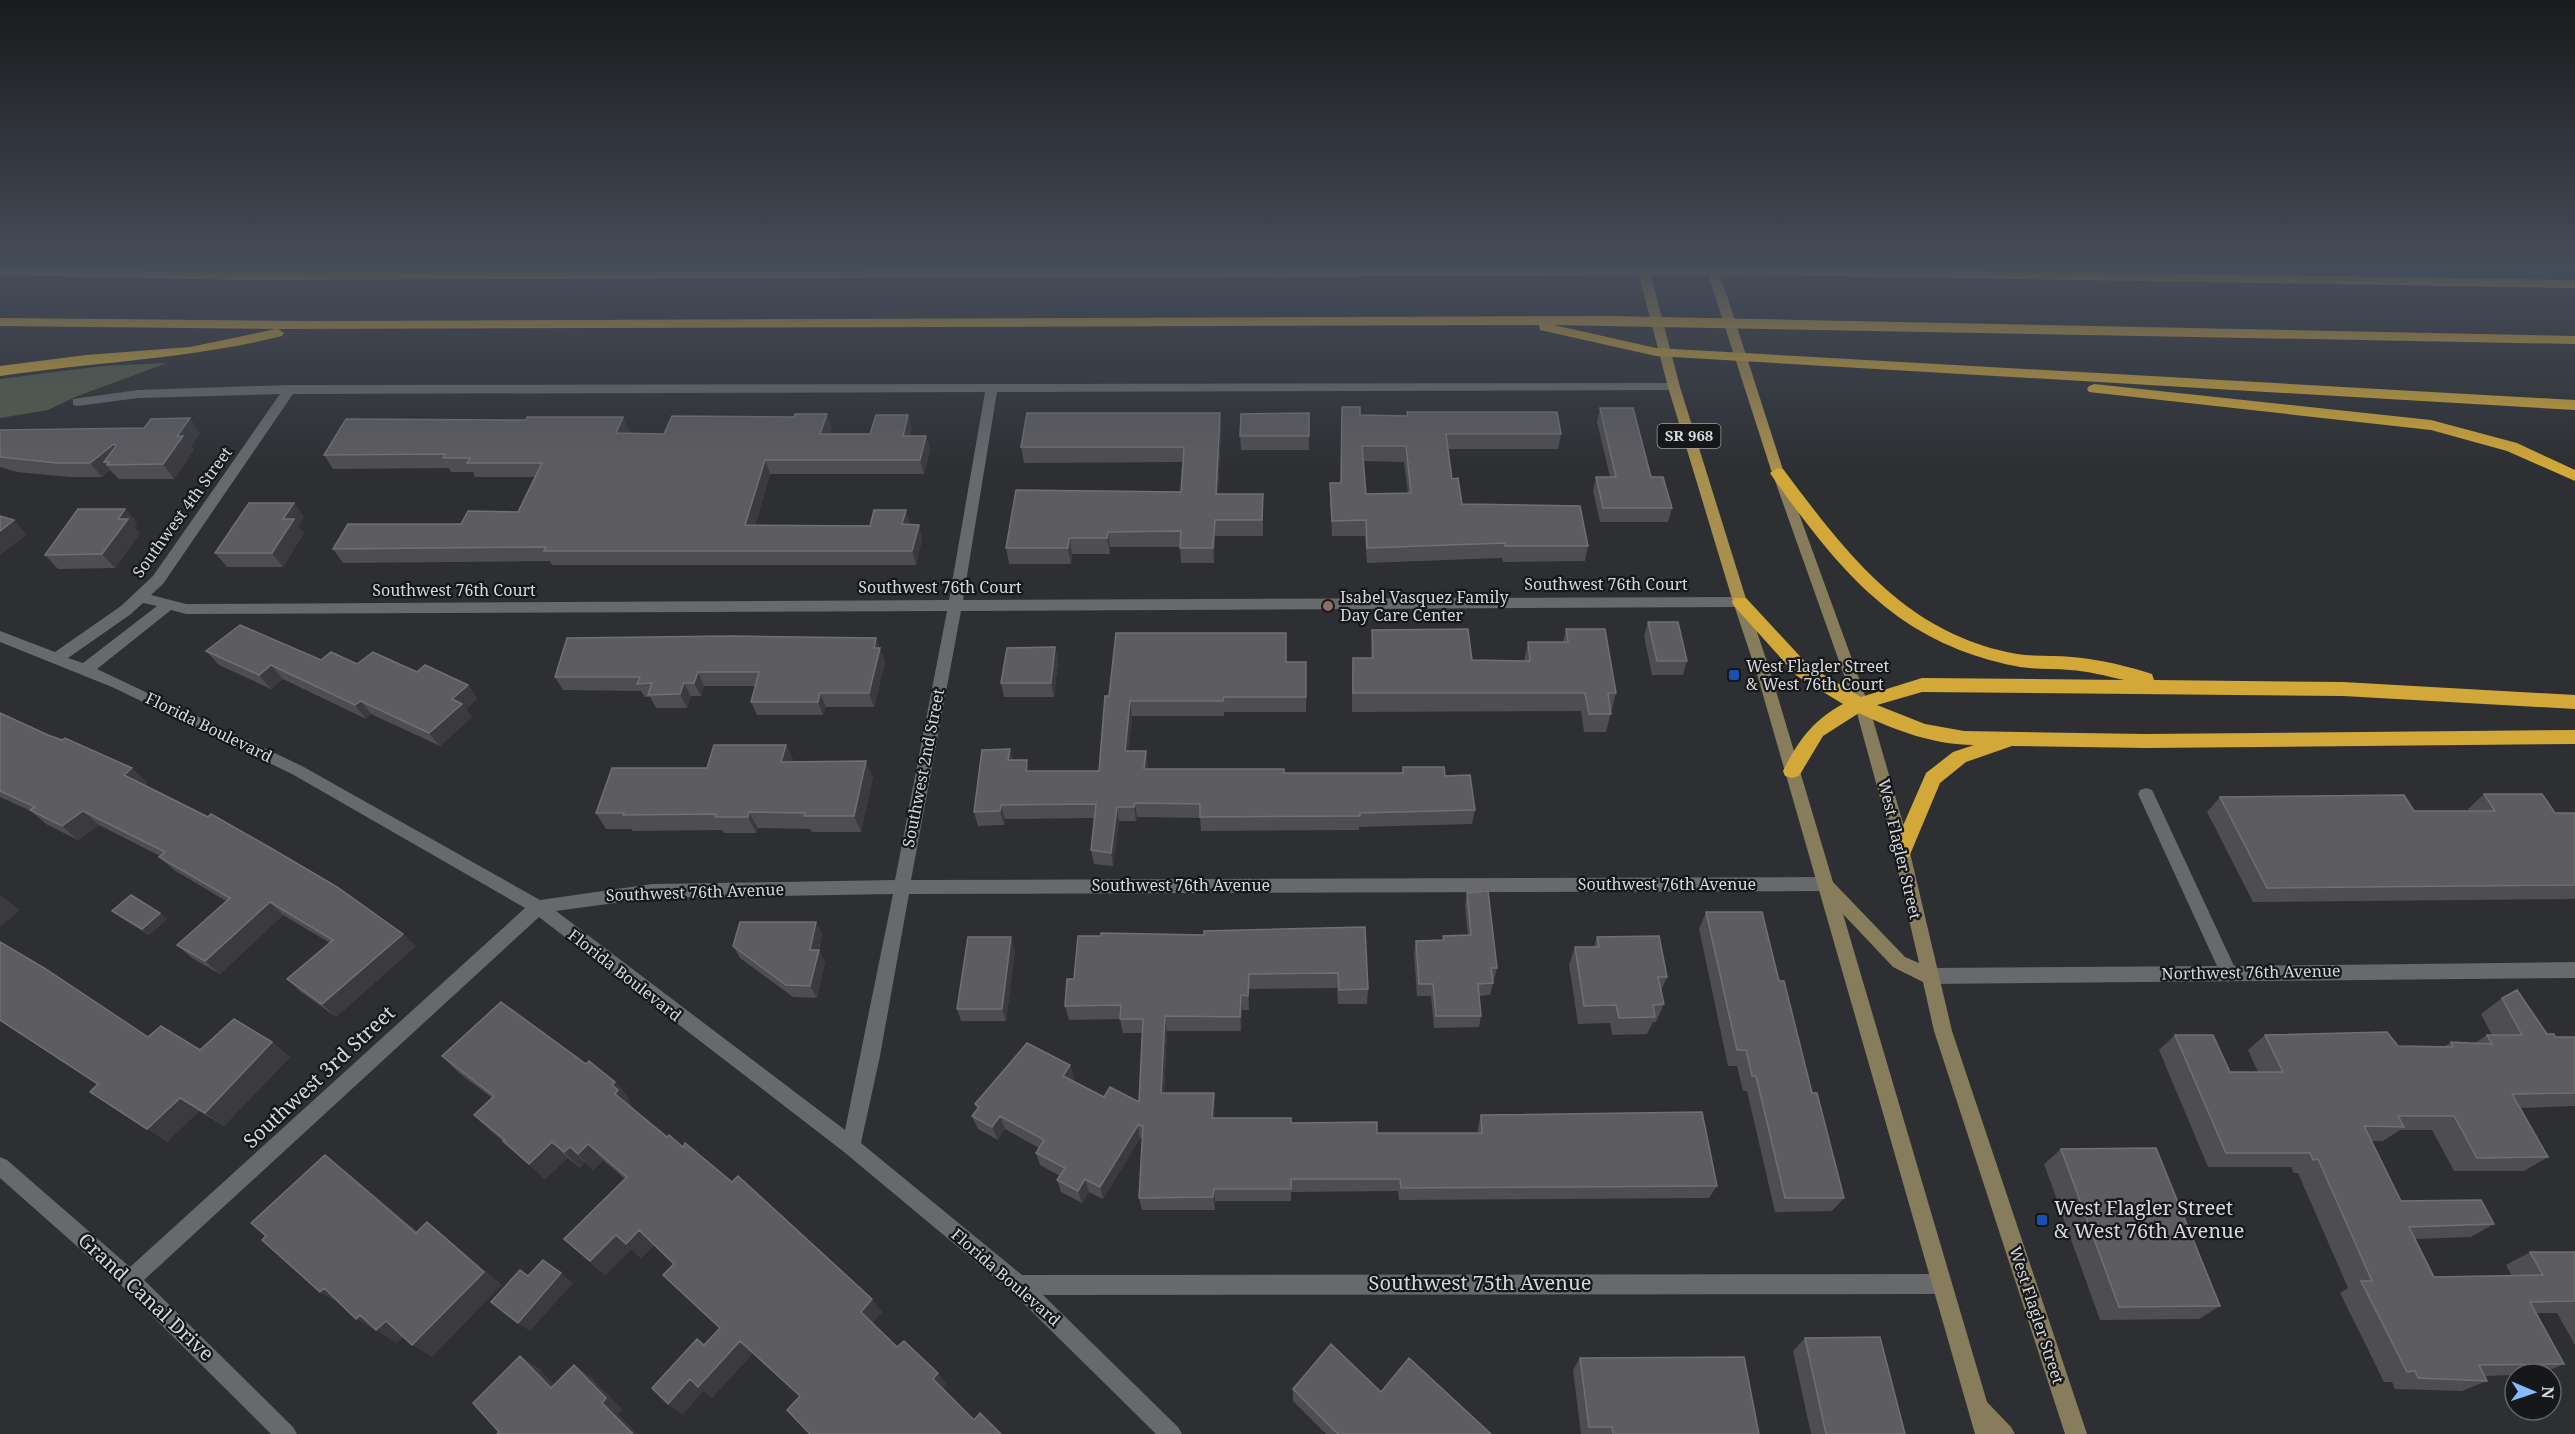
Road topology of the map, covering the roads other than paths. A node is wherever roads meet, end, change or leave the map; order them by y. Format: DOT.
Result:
graph roads {
  1 [pos="267,335"];
  2 [pos="1579,335"];
  3 [pos="1660,335"];
  4 [pos="1734,335"];
  5 [pos="2352,335"];
  6 [pos="2575,340"];
  7 [pos="0,371"];
  8 [pos="1995,372"];
  9 [pos="1674,387"];
  10 [pos="992,388"];
  11 [pos="290,390"];
  12 [pos="77,402"];
  13 [pos="2575,405"];
  14 [pos="1778,473"];
  15 [pos="2575,476"];
  16 [pos="141,597"];
  17 [pos="1740,602"];
  18 [pos="168,604"];
  19 [pos="955,605"];
  20 [pos="0,636"];
  21 [pos="57,658"];
  22 [pos="85,670"];
  23 [pos="2180,687"];
  24 [pos="2575,702"];
  25 [pos="1862,706"];
  26 [pos="2575,737"];
  27 [pos="2016,739"];
  28 [pos="1792,771"];
  29 [pos="2146,794"];
  30 [pos="1902,851"];
  31 [pos="1825,884"];
  32 [pos="901,886"];
  33 [pos="537,906"];
  34 [pos="2575,970"];
  35 [pos="2228,972"];
  36 [pos="1928,976"];
  37 [pos="851,1146"];
  38 [pos="0,1166"];
  39 [pos="130,1280"];
  40 [pos="1942,1284"];
  41 [pos="1019,1285"];
  42 [pos="1978,1408"];
  43 [pos="286,1434"];
  44 [pos="1171,1434"];
  45 [pos="1986,1434"];
  46 [pos="2004,1434"];
  47 [pos="2076,1434"];
  1 -- 7 [label="highway"];
  2 -- 8 [label="highway"];
  3 -- 9 [label="main road, SR 968"];
  4 -- 14 [label="main road, West Flagler Street"];
  5 -- 6 [label="highway"];
  8 -- 13 [label="highway"];
  8 -- 15 [label="highway"];
  9 -- 10 [label="street"];
  9 -- 17 [label="main road, SR 968"];
  10 -- 11 [label="street"];
  10 -- 19 [label="street, Southwest 2nd Street"];
  11 -- 12 [label="street"];
  11 -- 16 [label="street, Southwest 4th Street"];
  14 -- 23 [label="highway"];
  14 -- 25 [label="main road, West Flagler Street"];
  16 -- 18 [label="street, Southwest 76th Court"];
  16 -- 21 [label="street, Southwest 4th Street"];
  17 -- 19 [label="street, Southwest 76th Court"];
  17 -- 25 [label="highway"];
  17 -- 28 [label="main road, SR 968"];
  18 -- 19 [label="street, Southwest 76th Court"];
  18 -- 22 [label="street"];
  19 -- 32 [label="street, Southwest 2nd Street"];
  20 -- 21 [label="street, Florida Boulevard"];
  21 -- 22 [label="street, Florida Boulevard"];
  22 -- 33 [label="street, Florida Boulevard"];
  23 -- 24 [label="highway"];
  23 -- 25 [label="highway"];
  25 -- 27 [label="highway"];
  25 -- 28 [label="highway"];
  25 -- 30 [label="main road, West Flagler Street"];
  26 -- 27 [label="highway"];
  27 -- 30 [label="highway"];
  28 -- 31 [label="main road, SR 968"];
  29 -- 35 [label="street"];
  30 -- 36 [label="main road, West Flagler Street"];
  31 -- 32 [label="street, Southwest 76th Avenue"];
  31 -- 36 [label="main road"];
  31 -- 40 [label="main road, SR 968"];
  32 -- 33 [label="street, Southwest 76th Avenue"];
  32 -- 37 [label="street, Southwest 2nd Street"];
  33 -- 37 [label="street, Florida Boulevard"];
  33 -- 39 [label="street, Southwest 3rd Street"];
  34 -- 35 [label="street, Northwest 76th Avenue"];
  35 -- 36 [label="street, Northwest 76th Avenue"];
  36 -- 47 [label="main road, West Flagler Street"];
  37 -- 41 [label="street, Florida Boulevard"];
  38 -- 39 [label="street, Grand Canal Drive"];
  39 -- 43 [label="street, Grand Canal Drive"];
  40 -- 41 [label="street, Southwest 75th Avenue"];
  40 -- 42 [label="main road, SR 968"];
  41 -- 44 [label="street, Florida Boulevard"];
  42 -- 45 [label="main road, SR 968"];
  42 -- 46 [label="main road"];
}
